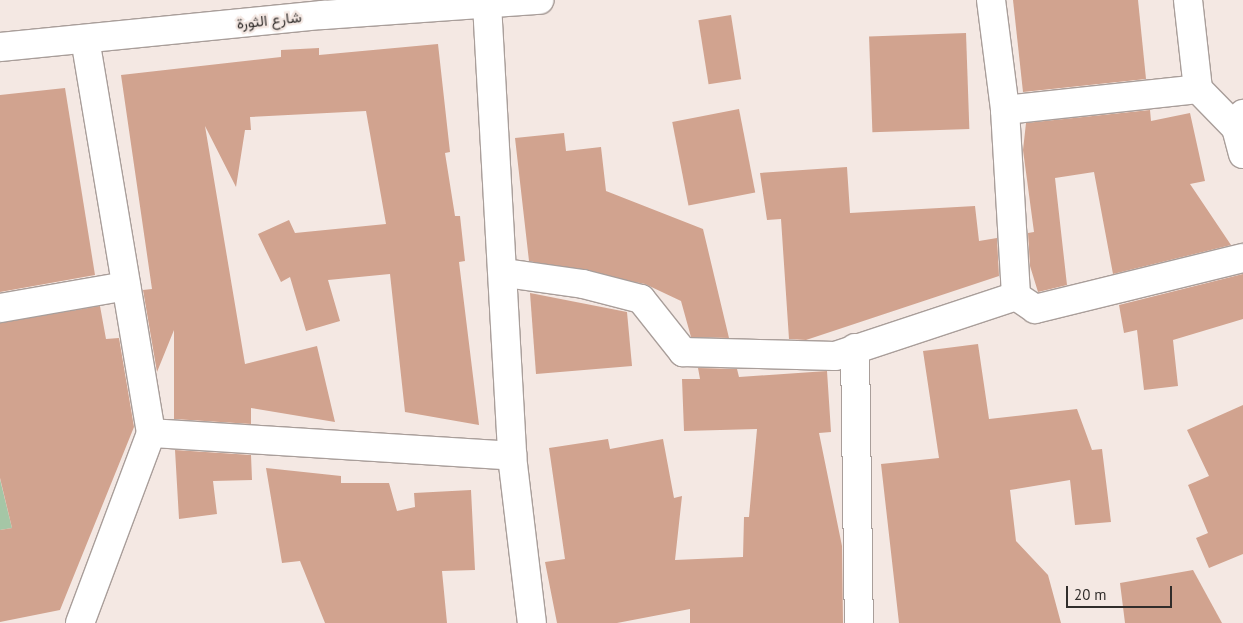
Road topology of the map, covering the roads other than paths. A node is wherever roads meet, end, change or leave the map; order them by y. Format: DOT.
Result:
graph roads {
  1 [pos="539,0"];
  2 [pos="991,0"];
  3 [pos="1188,0"];
  4 [pos="487,4"];
  5 [pos="322,7"];
  6 [pos="85,40"];
  7 [pos="0,47"];
  8 [pos="1198,89"];
  9 [pos="1005,110"];
  10 [pos="1239,121"];
  11 [pos="1243,154"];
  12 [pos="1243,258"];
  13 [pos="506,274"];
  14 [pos="126,286"];
  15 [pos="1016,296"];
  16 [pos="0,308"];
  17 [pos="855,348"];
  18 [pos="150,434"];
  19 [pos="512,456"];
  20 [pos="80,623"];
  21 [pos="532,623"];
  22 [pos="859,623"];
  1 -- 4 [label="street, شارع الثورة"];
  2 -- 9 [label="street"];
  3 -- 8 [label="street"];
  4 -- 5 [label="street, شارع الثورة"];
  4 -- 13 [label="street"];
  5 -- 6 [label="street, شارع الثورة"];
  6 -- 7 [label="street, شارع الثورة"];
  6 -- 14 [label="street"];
  8 -- 9 [label="street"];
  8 -- 10 [label="street"];
  9 -- 15 [label="street"];
  10 -- 11 [label="street"];
  12 -- 15 [label="street"];
  13 -- 17 [label="street"];
  13 -- 19 [label="street"];
  14 -- 16 [label="street"];
  14 -- 18 [label="street"];
  15 -- 17 [label="street"];
  17 -- 22 [label="street"];
  18 -- 19 [label="street"];
  18 -- 20 [label="street"];
  19 -- 21 [label="street"];
}
